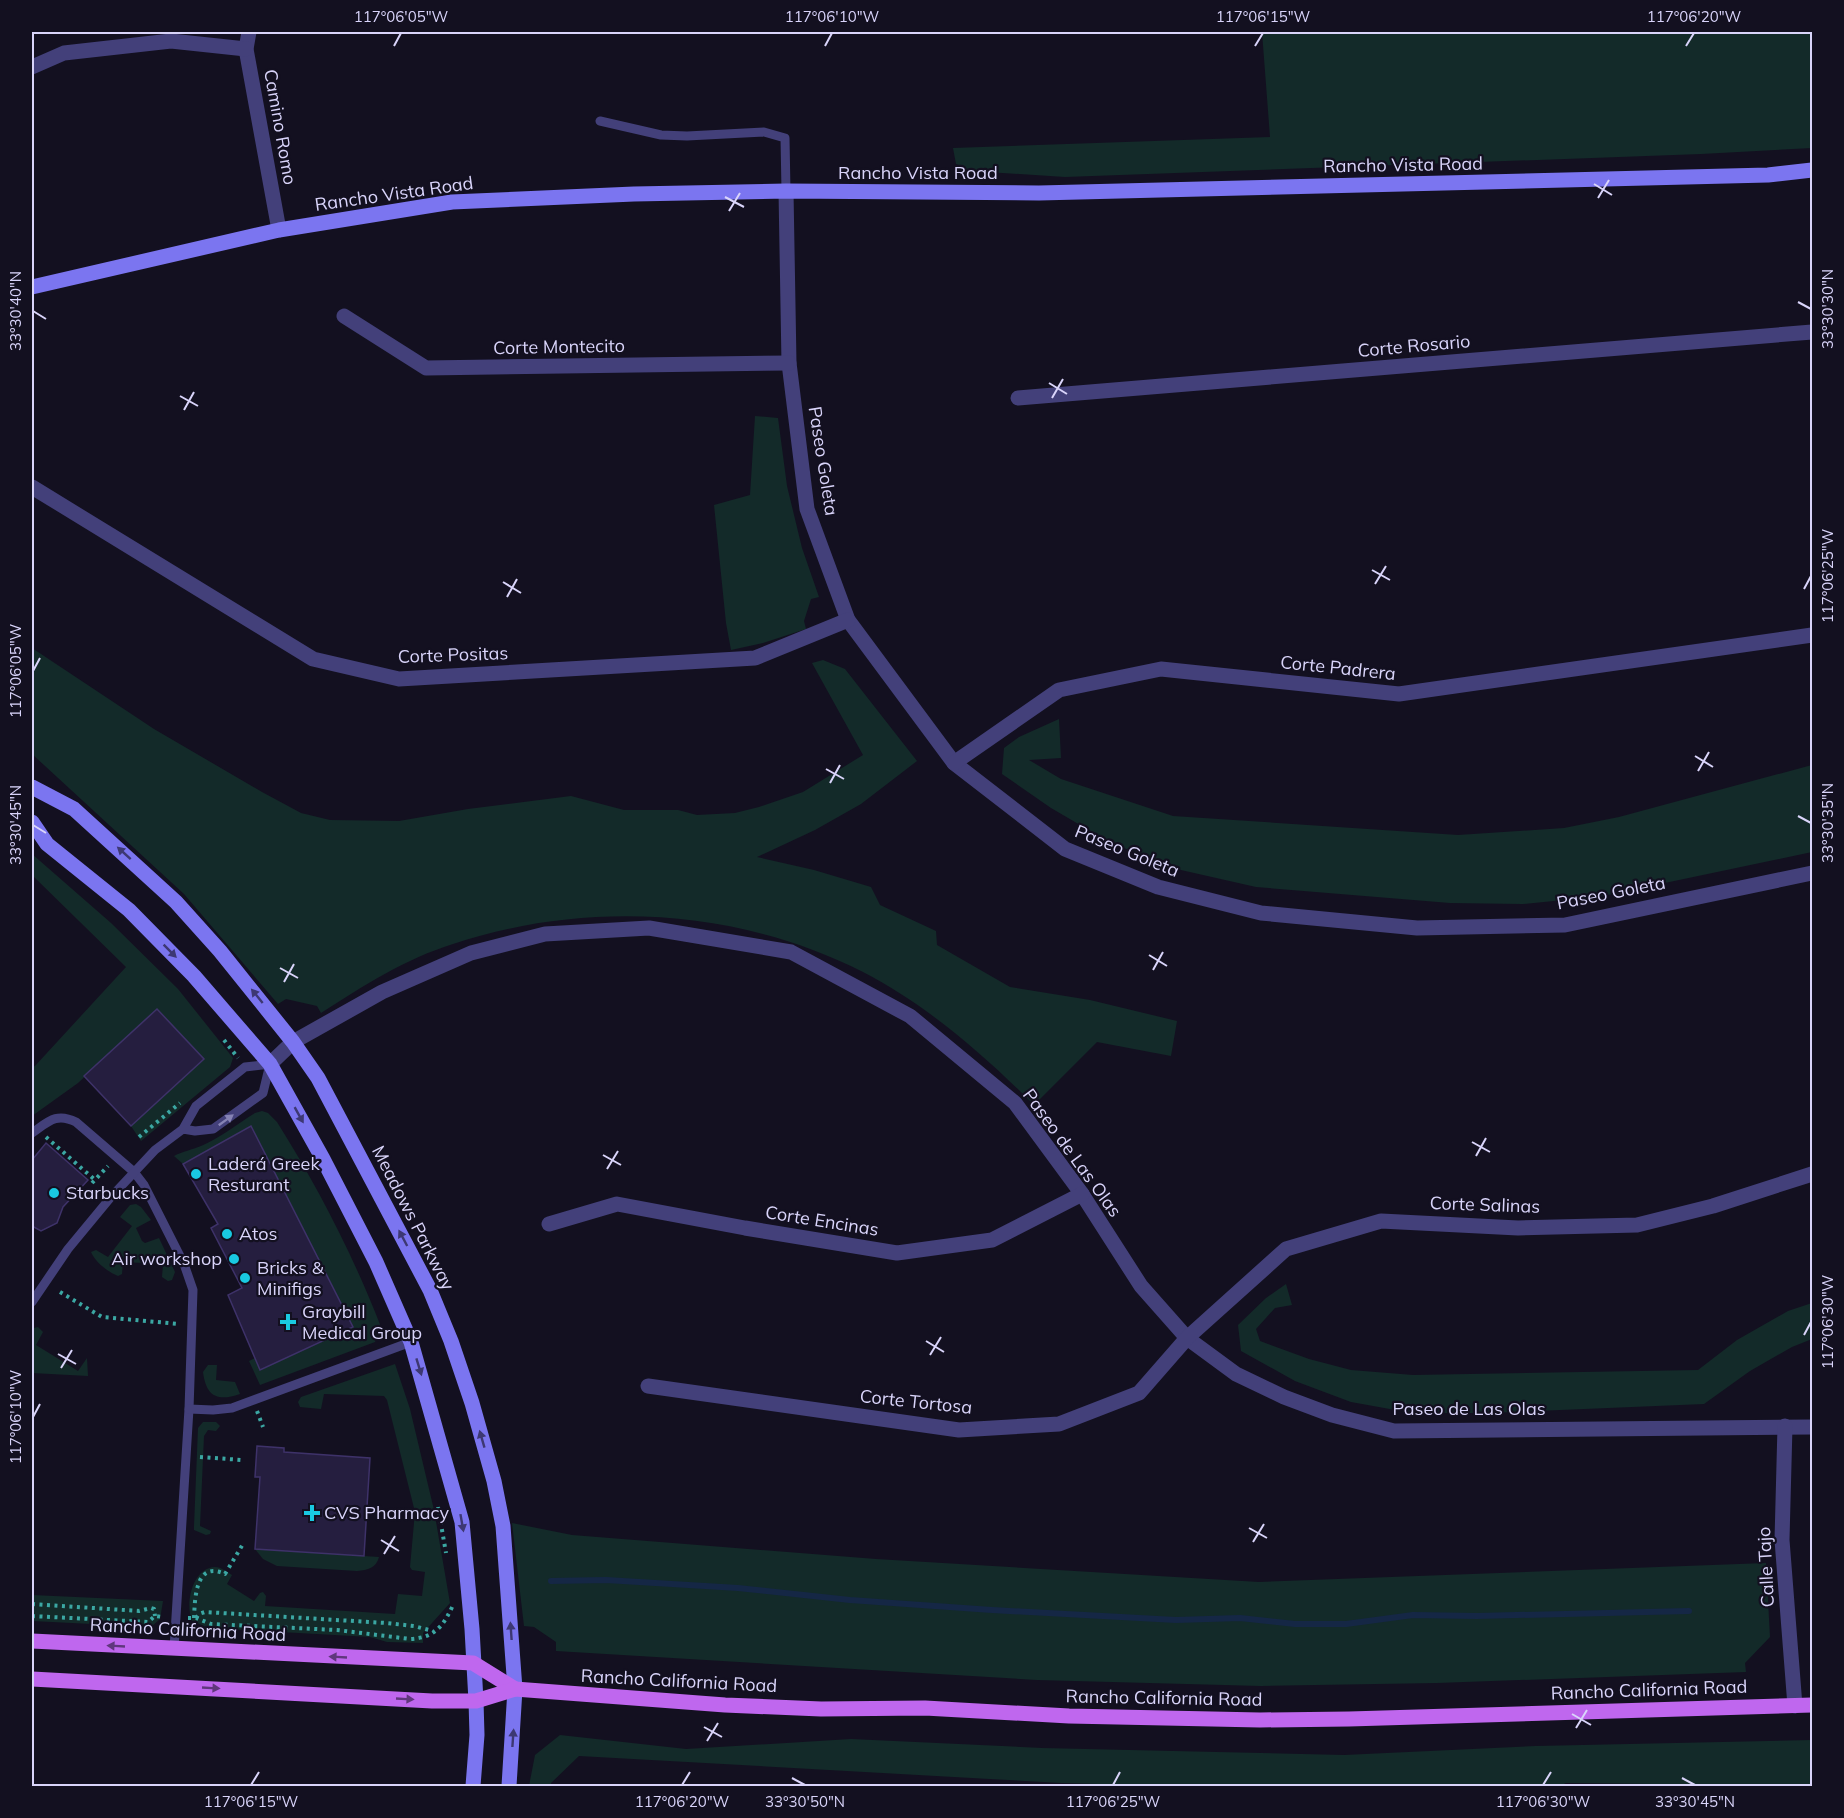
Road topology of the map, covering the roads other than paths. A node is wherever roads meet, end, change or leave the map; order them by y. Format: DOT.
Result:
graph roads {
  1 [pos="249,32"];
  2 [pos="246,49"];
  3 [pos="32,67"];
  4 [pos="600,121"];
  5 [pos="1812,170"];
  6 [pos="786,191"];
  7 [pos="279,230"];
  8 [pos="32,287"];
  9 [pos="344,316"];
  10 [pos="1812,332"];
  11 [pos="789,363"];
  12 [pos="1018,398"];
  13 [pos="32,487"];
  14 [pos="848,620"];
  15 [pos="1812,634"];
  16 [pos="954,763"];
  17 [pos="32,788"];
  18 [pos="32,822"];
  19 [pos="1812,873"];
  20 [pos="293,1041"];
  21 [pos="270,1064"];
  22 [pos="183,1129"];
  23 [pos="35,1131"];
  24 [pos="134,1172"];
  25 [pos="1812,1174"];
  26 [pos="1082,1194"];
  27 [pos="549,1224"];
  28 [pos="32,1302"];
  29 [pos="1187,1338"];
  30 [pos="411,1342"];
  31 [pos="648,1386"];
  32 [pos="189,1409"];
  33 [pos="1785,1426"];
  34 [pos="1812,1427"];
  35 [pos="32,1641"];
  36 [pos="174,1649"];
  37 [pos="473,1663"];
  38 [pos="32,1679"];
  39 [pos="515,1689"];
  40 [pos="476,1701"];
  41 [pos="1812,1705"];
  42 [pos="1795,1706"];
  43 [pos="474,1786"];
  44 [pos="508,1786"];
  1 -- 2 [label="street, Camino Romo"];
  2 -- 3 [label="street"];
  2 -- 7 [label="street, Camino Romo"];
  4 -- 6 [label="lane"];
  5 -- 6 [label="main road, Rancho Vista Road"];
  6 -- 7 [label="main road, Rancho Vista Road"];
  6 -- 11 [label="street, Paseo Goleta"];
  7 -- 8 [label="main road, Rancho Vista Road"];
  9 -- 11 [label="street, Corte Montecito"];
  10 -- 12 [label="street, Corte Rosario"];
  11 -- 14 [label="street, Paseo Goleta"];
  13 -- 14 [label="street, Corte Positas"];
  14 -- 16 [label="street, Paseo Goleta"];
  15 -- 16 [label="street, Corte Padrera"];
  16 -- 19 [label="street, Paseo Goleta"];
  20 -- 17 [label="main road, Meadows Parkway, one-way"];
  18 -- 21 [label="main road, one-way"];
  20 -- 21 [label="street, Paseo de Las Olas"];
  20 -- 26 [label="street, Paseo de Las Olas"];
  39 -- 20 [label="main road, Meadows Parkway, one-way"];
  21 -- 22 [label="lane"];
  22 -- 21 [label="lane, one-way"];
  21 -- 30 [label="main road, one-way"];
  22 -- 24 [label="lane"];
  23 -- 24 [label="lane"];
  24 -- 28 [label="lane"];
  24 -- 32 [label="lane"];
  25 -- 29 [label="street, Corte Salinas"];
  26 -- 27 [label="street, Corte Encinas"];
  26 -- 29 [label="street, Paseo de Las Olas"];
  29 -- 31 [label="street, Corte Tortosa"];
  29 -- 33 [label="street, Paseo de Las Olas"];
  30 -- 32 [label="lane"];
  30 -- 37 [label="main road, one-way"];
  32 -- 36 [label="lane"];
  33 -- 34 [label="street, Paseo de Las Olas"];
  33 -- 42 [label="street, Calle Tajo"];
  36 -- 35 [label="main road, Rancho California Road, one-way"];
  37 -- 36 [label="main road, Rancho California Road, one-way"];
  37 -- 39 [label="main road, Rancho California Road"];
  37 -- 40 [label="main road"];
  38 -- 40 [label="main road, Rancho California Road, one-way"];
  39 -- 40 [label="main road, Rancho California Road"];
  39 -- 42 [label="main road, Rancho California Road"];
  44 -- 39 [label="main road, Meadows Parkway, one-way"];
  40 -- 43 [label="main road"];
  41 -- 42 [label="main road, Rancho California Road"];
}
